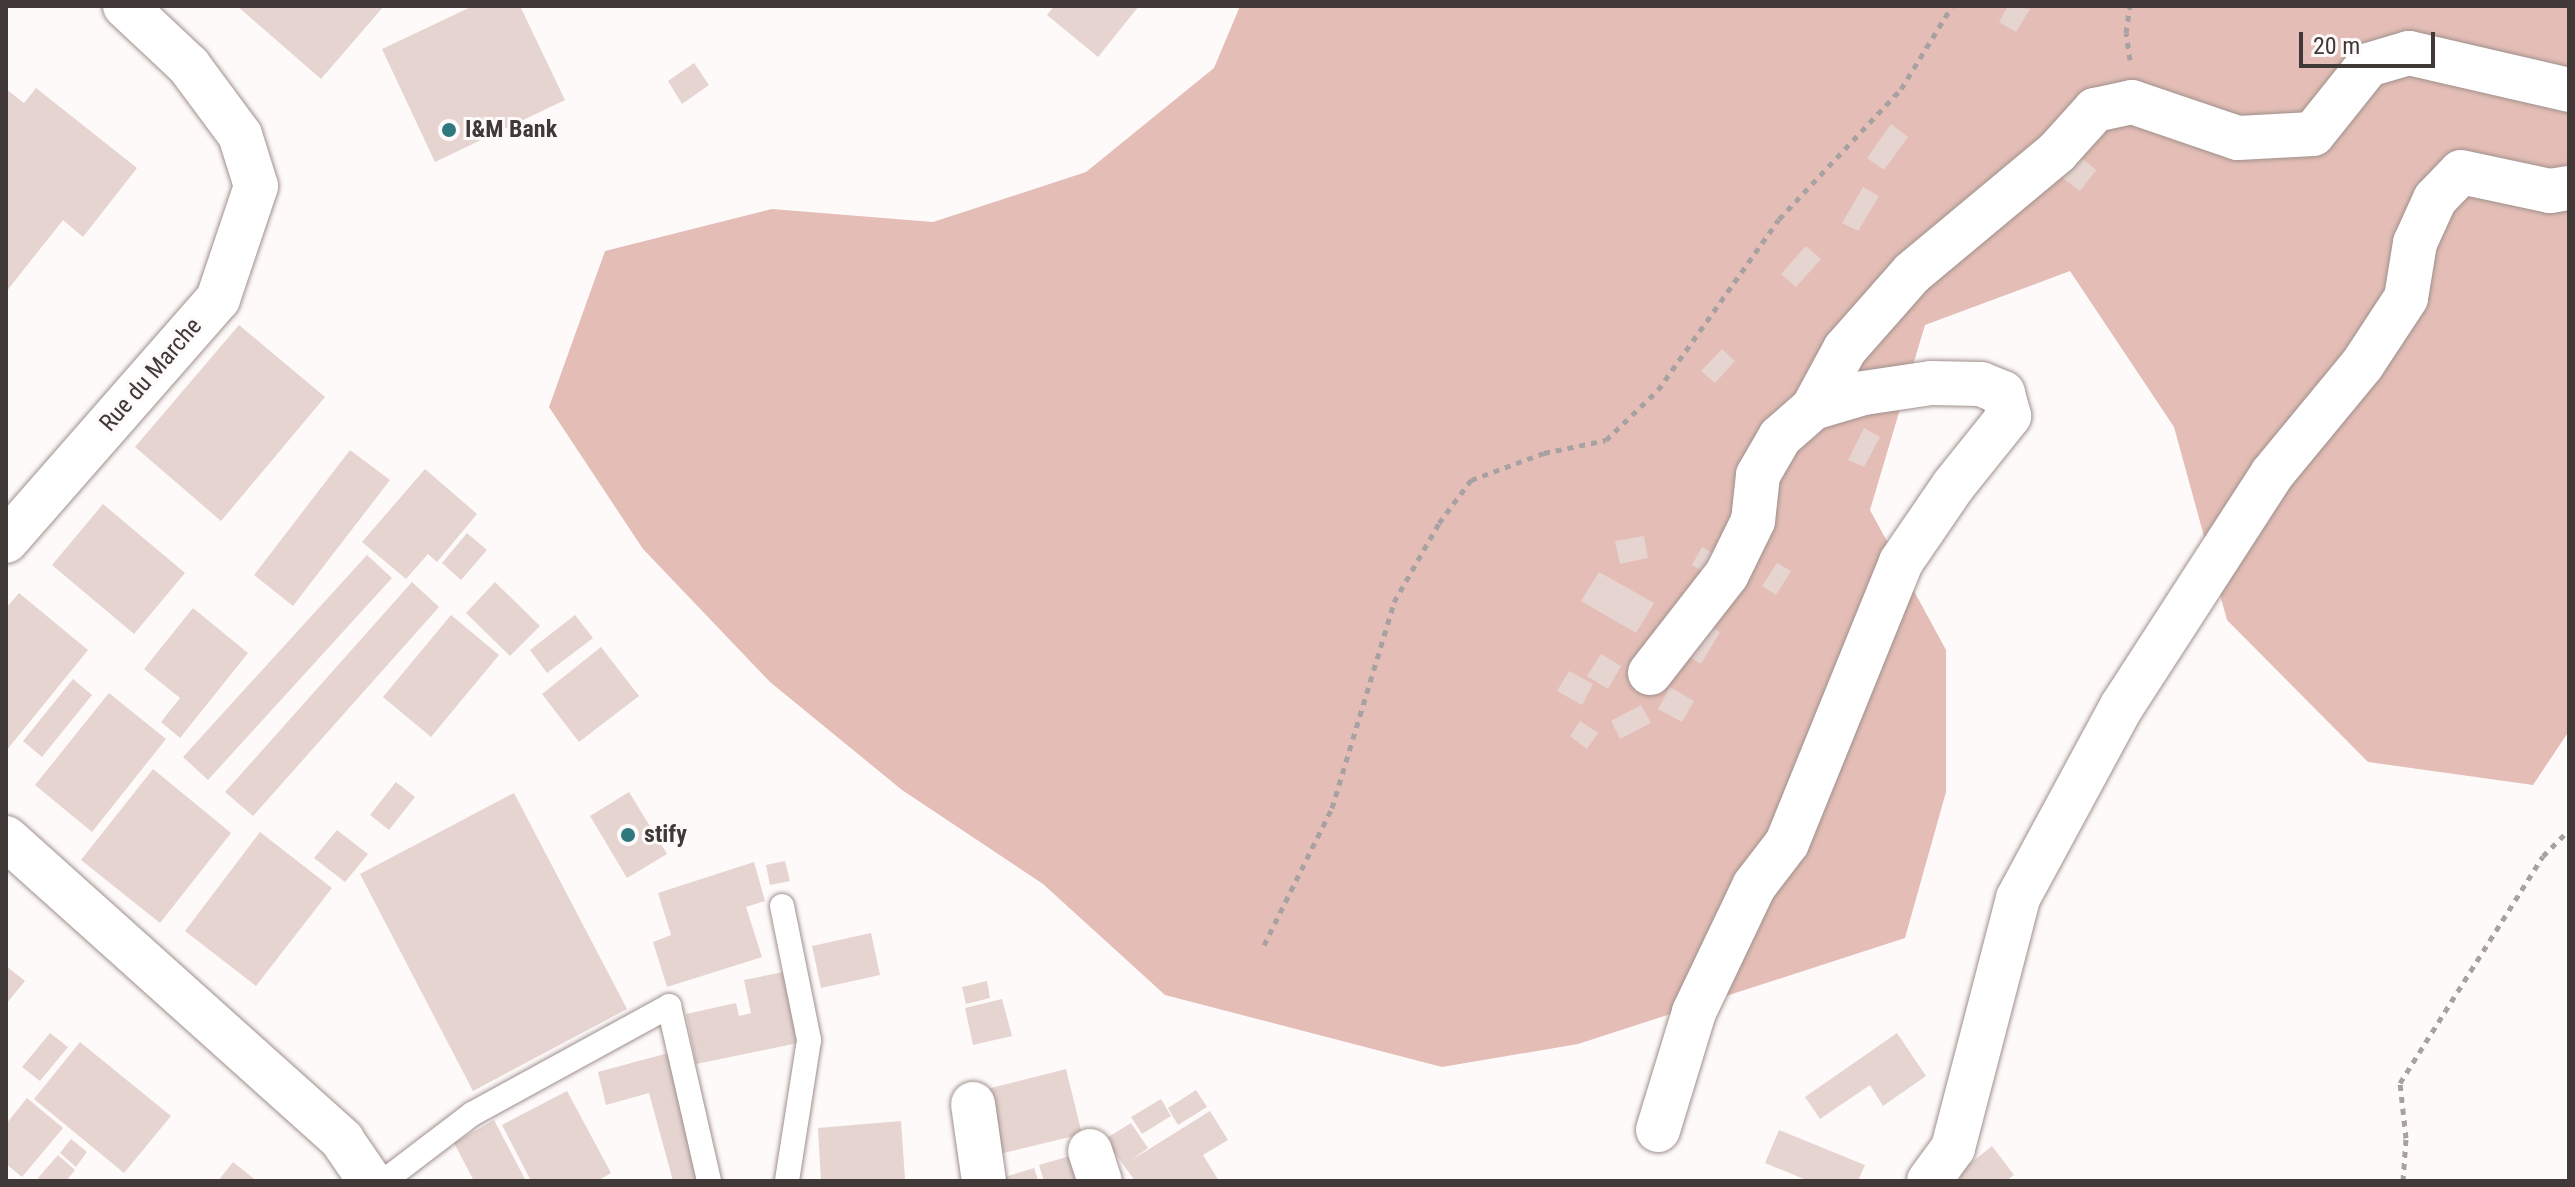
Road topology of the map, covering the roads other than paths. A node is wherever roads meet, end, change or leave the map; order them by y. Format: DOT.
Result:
graph roads {
  1 [pos="125,6"];
  2 [pos="2569,90"];
  3 [pos="2569,188"];
  4 [pos="1813,408"];
  5 [pos="6,541"];
  6 [pos="1650,673"];
  7 [pos="6,838"];
  8 [pos="782,906"];
  9 [pos="973,1104"];
  10 [pos="1658,1130"];
  11 [pos="370,1181"];
  12 [pos="384,1181"];
  13 [pos="709,1181"];
  14 [pos="787,1181"];
  15 [pos="984,1181"];
  16 [pos="1929,1181"];
  1 -- 5 [label="street, Rue du Marche"];
  2 -- 4 [label="street"];
  3 -- 16 [label="street"];
  4 -- 6 [label="street"];
  4 -- 10 [label="street"];
  7 -- 11 [label="street"];
  8 -- 14 [label="lane"];
  9 -- 15 [label="street"];
  12 -- 13 [label="lane"];
}
